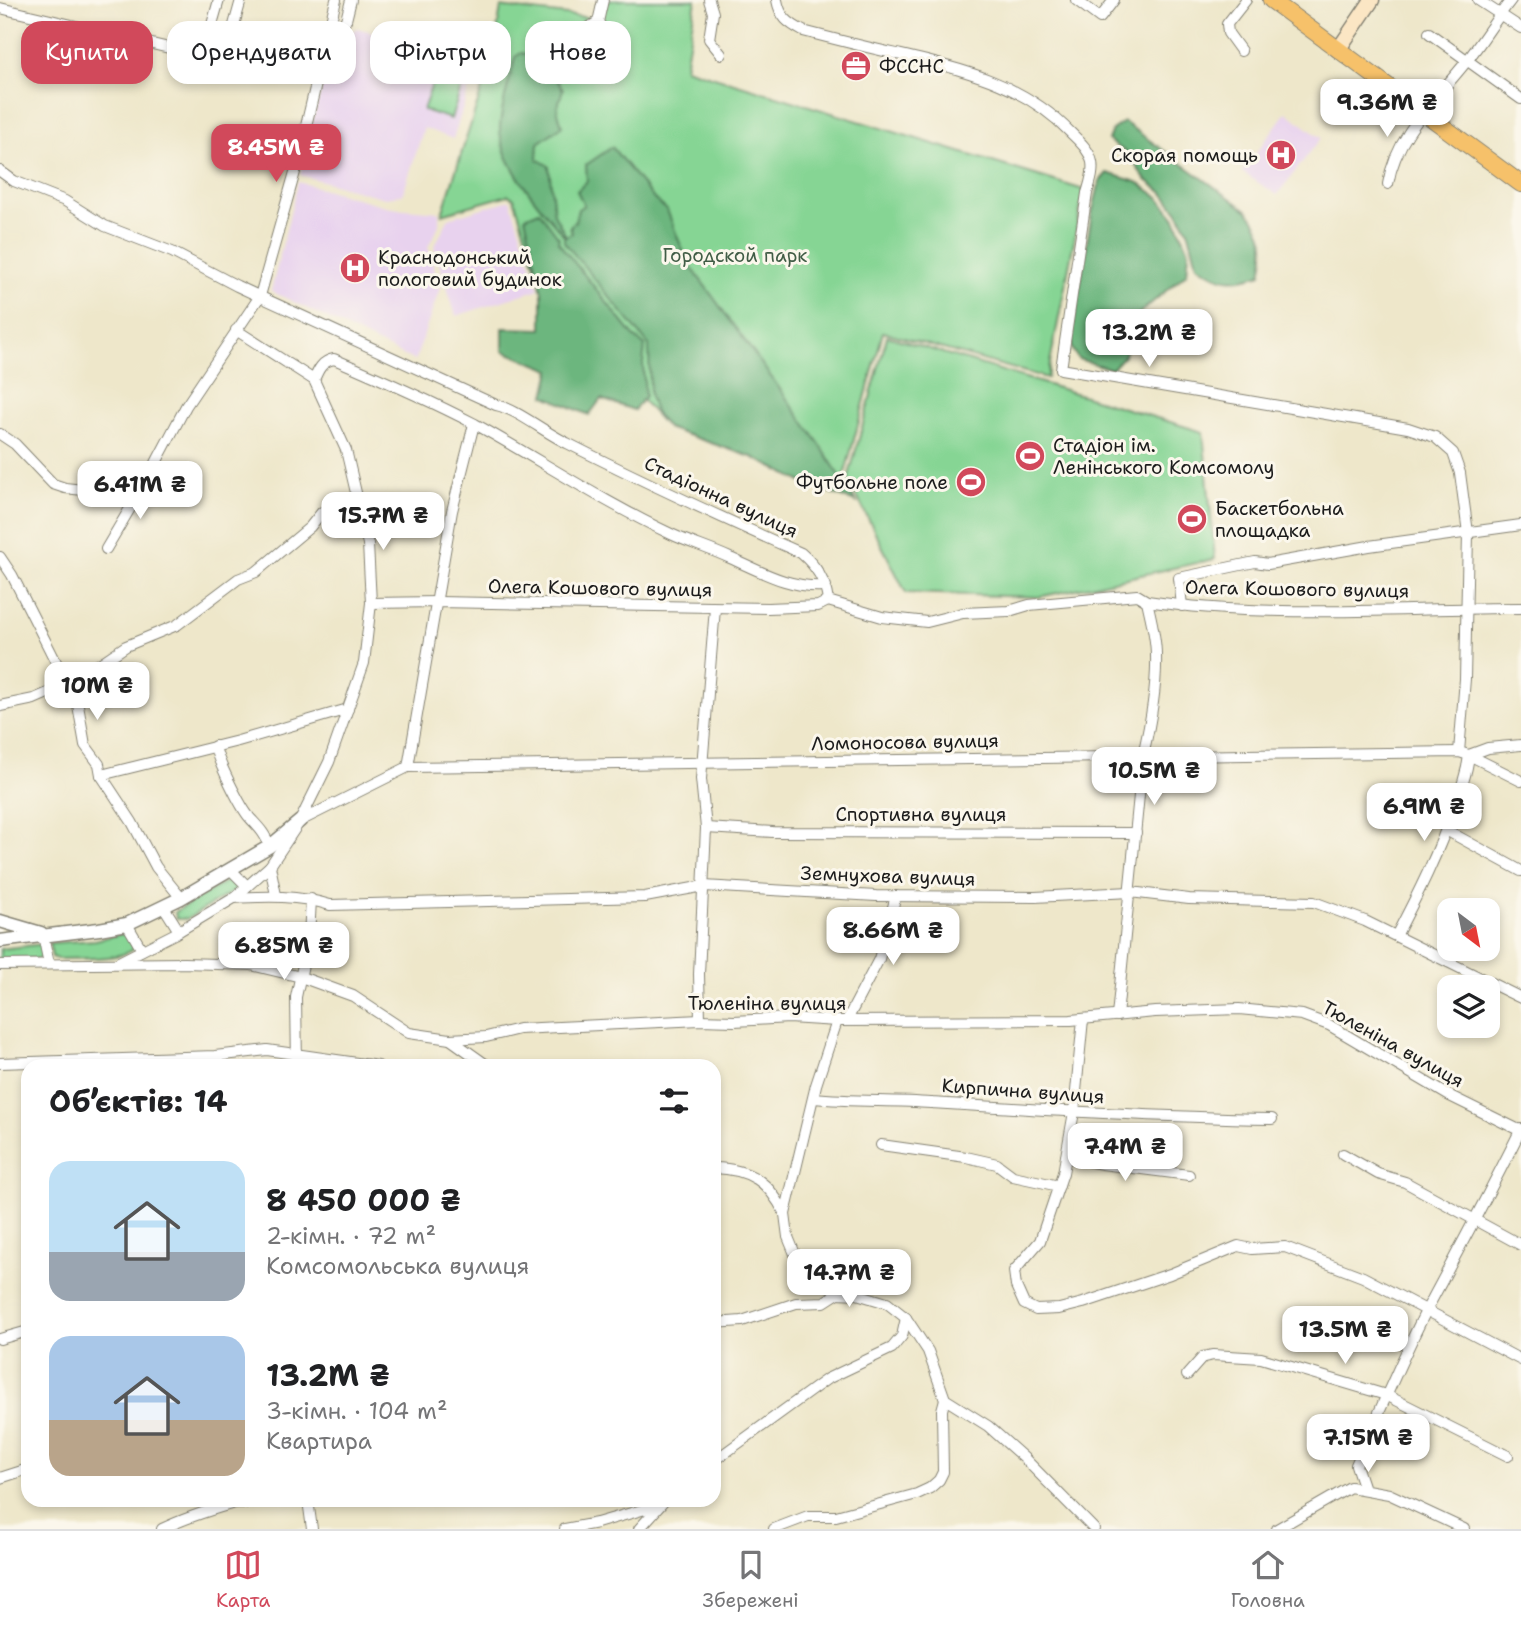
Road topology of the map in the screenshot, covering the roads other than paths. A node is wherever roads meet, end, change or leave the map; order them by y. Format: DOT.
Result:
graph roads {
  1 [pos="219,0"];
  2 [pos="241,0"];
  3 [pos="336,0"];
  4 [pos="351,0"];
  5 [pos="603,0"];
  6 [pos="709,0"];
  7 [pos="716,0"];
  8 [pos="777,0"];
  9 [pos="1076,0"];
  10 [pos="1114,0"];
  11 [pos="1246,0"];
  12 [pos="1271,0"];
  13 [pos="1372,0"];
  14 [pos="1478,0"];
  15 [pos="1511,0"];
  16 [pos="0,8"];
  17 [pos="713,13"];
  18 [pos="1499,15"];
  19 [pos="213,21"];
  20 [pos="235,21"];
  21 [pos="331,21"];
  22 [pos="345,21"];
  23 [pos="598,21"];
  24 [pos="1521,28"];
  25 [pos="1429,33"];
  26 [pos="167,47"];
  27 [pos="1338,50"];
  28 [pos="1241,51"];
  29 [pos="721,54"];
  30 [pos="1468,60"];
  31 [pos="316,84"];
  32 [pos="1521,99"];
  33 [pos="1423,113"];
  34 [pos="0,171"];
  35 [pos="1388,184"];
  36 [pos="1521,184"];
  37 [pos="260,296"];
  38 [pos="236,330"];
  39 [pos="314,380"];
  40 [pos="474,424"];
  41 [pos="0,434"];
  42 [pos="148,478"];
  43 [pos="357,499"];
  44 [pos="1521,526"];
  45 [pos="1468,533"];
  46 [pos="106,549"];
  47 [pos="0,557"];
  48 [pos="826,586"];
  49 [pos="828,601"];
  50 [pos="1147,601"];
  51 [pos="438,602"];
  52 [pos="371,603"];
  53 [pos="1182,606"];
  54 [pos="715,608"];
  55 [pos="1465,608"];
  56 [pos="1521,608"];
  57 [pos="70,683"];
  58 [pos="0,706"];
  59 [pos="348,709"];
  60 [pos="1521,745"];
  61 [pos="215,746"];
  62 [pos="1464,753"];
  63 [pos="1143,755"];
  64 [pos="704,764"];
  65 [pos="408,767"];
  66 [pos="101,775"];
  67 [pos="1521,781"];
  68 [pos="300,821"];
  69 [pos="706,828"];
  70 [pos="1446,830"];
  71 [pos="1136,833"];
  72 [pos="270,846"];
  73 [pos="270,866"];
  74 [pos="230,869"];
  75 [pos="1521,871"];
  76 [pos="247,886"];
  77 [pos="704,886"];
  78 [pos="1130,892"];
  79 [pos="276,895"];
  80 [pos="896,896"];
  81 [pos="181,898"];
  82 [pos="234,898"];
  83 [pos="311,899"];
  84 [pos="164,907"];
  85 [pos="0,921"];
  86 [pos="127,923"];
  87 [pos="179,931"];
  88 [pos="46,935"];
  89 [pos="1396,936"];
  90 [pos="0,941"];
  91 [pos="142,950"];
  92 [pos="49,964"];
  93 [pos="116,964"];
  94 [pos="0,965"];
  95 [pos="301,977"];
  96 [pos="1521,998"];
  97 [pos="1117,1016"];
  98 [pos="1083,1019"];
  99 [pos="700,1020"];
  100 [pos="842,1021"];
  101 [pos="450,1039"];
  102 [pos="297,1054"];
  103 [pos="123,1059"];
  104 [pos="297,1059"];
  105 [pos="331,1059"];
  106 [pos="478,1059"];
  107 [pos="21,1062"];
  108 [pos="0,1063"];
  109 [pos="814,1098"];
  110 [pos="1074,1112"];
  111 [pos="1272,1119"];
  112 [pos="1521,1130"];
  113 [pos="881,1145"];
  114 [pos="1343,1154"];
  115 [pos="1066,1157"];
  116 [pos="721,1168"];
  117 [pos="1189,1175"];
  118 [pos="1059,1186"];
  119 [pos="785,1214"];
  120 [pos="1475,1222"];
  121 [pos="1521,1244"];
  122 [pos="838,1293"];
  123 [pos="1427,1310"];
  124 [pos="905,1318"];
  125 [pos="721,1322"];
  126 [pos="21,1333"];
  127 [pos="0,1339"];
  128 [pos="1521,1360"];
  129 [pos="1186,1375"];
  130 [pos="1386,1395"];
  131 [pos="945,1399"];
  132 [pos="721,1456"];
  133 [pos="1508,1456"];
  134 [pos="21,1471"];
  135 [pos="0,1478"];
  136 [pos="1364,1489"];
  137 [pos="219,1507"];
  138 [pos="309,1507"];
  139 [pos="649,1507"];
  140 [pos="658,1507"];
  141 [pos="162,1529"];
  142 [pos="312,1529"];
  143 [pos="565,1529"];
  144 [pos="639,1529"];
  145 [pos="774,1529"];
  146 [pos="1094,1529"];
  147 [pos="1277,1529"];
  148 [pos="1464,1529"];
  1 -- 19 [label="street"];
  2 -- 20 [label="street"];
  3 -- 21 [label="street"];
  4 -- 22 [label="street"];
  5 -- 23 [label="street"];
  6 -- 17 [label="street"];
  7 -- 17 [label="street"];
  8 -- 45 [label="street"];
  9 -- 10 [label="street"];
  11 -- 28 [label="street"];
  12 -- 27 [label="highway"];
  13 -- 27 [label="main road"];
  14 -- 18 [label="street"];
  15 -- 18 [label="street"];
  16 -- 26 [label="street"];
  17 -- 29 [label="street"];
  18 -- 24 [label="street"];
  18 -- 30 [label="street"];
  25 -- 30 [label="street"];
  27 -- 33 [label="highway"];
  30 -- 32 [label="street"];
  30 -- 33 [label="street"];
  31 -- 37 [label="street"];
  33 -- 35 [label="street"];
  33 -- 36 [label="highway"];
  34 -- 37 [label="street, Стадіонна вулиця"];
  37 -- 38 [label="street"];
  37 -- 48 [label="street, Стадіонна вулиця"];
  38 -- 39 [label="street"];
  38 -- 42 [label="street"];
  39 -- 40 [label="street"];
  39 -- 43 [label="street"];
  40 -- 48 [label="street"];
  40 -- 51 [label="street"];
  41 -- 42 [label="street"];
  42 -- 46 [label="street"];
  43 -- 52 [label="street"];
  43 -- 57 [label="street"];
  44 -- 45 [label="street"];
  45 -- 53 [label="street"];
  45 -- 55 [label="street"];
  47 -- 57 [label="street"];
  48 -- 49 [label="street"];
  49 -- 50 [label="street, Олега Кошового вулиця"];
  49 -- 54 [label="street, Олега Кошового вулиця"];
  50 -- 53 [label="street, Олега Кошового вулиця"];
  50 -- 63 [label="street"];
  51 -- 52 [label="street, Олега Кошового вулиця"];
  51 -- 54 [label="street, Олега Кошового вулиця"];
  51 -- 65 [label="street"];
  52 -- 59 [label="street"];
  53 -- 55 [label="street, Олега Кошового вулиця"];
  54 -- 64 [label="street"];
  55 -- 56 [label="street, Олега Кошового вулиця"];
  55 -- 62 [label="street"];
  57 -- 58 [label="street"];
  57 -- 66 [label="street"];
  59 -- 61 [label="street"];
  59 -- 68 [label="street"];
  60 -- 62 [label="street, Ломоносова вулиця"];
  61 -- 66 [label="street"];
  61 -- 72 [label="street"];
  62 -- 63 [label="street, Ломоносова вулиця"];
  62 -- 67 [label="street"];
  62 -- 70 [label="street"];
  63 -- 64 [label="street, Ломоносова вулиця"];
  63 -- 71 [label="street"];
  64 -- 65 [label="street, Ломоносова вулиця"];
  64 -- 69 [label="street"];
  65 -- 68 [label="street, Ломоносова вулиця"];
  66 -- 81 [label="street"];
  68 -- 72 [label="street"];
  68 -- 73 [label="street"];
  69 -- 71 [label="street, Спортивна вулиця"];
  69 -- 77 [label="street"];
  70 -- 75 [label="street"];
  70 -- 89 [label="street"];
  71 -- 78 [label="street"];
  72 -- 74 [label="street"];
  73 -- 76 [label="street"];
  73 -- 79 [label="street"];
  74 -- 76 [label="street"];
  74 -- 81 [label="street"];
  76 -- 82 [label="street"];
  77 -- 80 [label="street, Земнухова вулиця"];
  77 -- 83 [label="street, Земнухова вулиця"];
  77 -- 99 [label="street"];
  78 -- 80 [label="street, Земнухова вулиця"];
  78 -- 89 [label="street, Земнухова вулиця"];
  78 -- 97 [label="street"];
  79 -- 82 [label="street, Земнухова вулиця"];
  79 -- 83 [label="street, Земнухова вулиця"];
  80 -- 100 [label="street"];
  81 -- 84 [label="street"];
  82 -- 87 [label="street"];
  83 -- 95 [label="street"];
  84 -- 86 [label="street"];
  84 -- 87 [label="street"];
  85 -- 88 [label="street"];
  86 -- 88 [label="street"];
  86 -- 91 [label="street"];
  87 -- 91 [label="street"];
  88 -- 90 [label="street"];
  88 -- 92 [label="street"];
  89 -- 96 [label="street, Земнухова вулиця"];
  91 -- 93 [label="street"];
  92 -- 93 [label="street, Тюленіна вулиця"];
  92 -- 94 [label="street, Тюленіна вулиця"];
  93 -- 95 [label="street, Тюленіна вулиця"];
  95 -- 101 [label="street, Тюленіна вулиця"];
  95 -- 102 [label="street"];
  97 -- 98 [label="street, Тюленіна вулиця"];
  97 -- 112 [label="street, Тюленіна вулиця"];
  98 -- 100 [label="street, Тюленіна вулиця"];
  98 -- 110 [label="street"];
  99 -- 100 [label="street, Тюленіна вулиця"];
  99 -- 101 [label="street, Тюленіна вулиця"];
  100 -- 109 [label="street"];
  101 -- 106 [label="street"];
  102 -- 103 [label="street"];
  102 -- 104 [label="street"];
  102 -- 105 [label="street"];
  107 -- 108 [label="street"];
  109 -- 110 [label="street, Кирпична вулиця"];
  109 -- 119 [label="street"];
  110 -- 111 [label="street, Кирпична вулиця"];
  110 -- 115 [label="street"];
  112 -- 120 [label="street"];
  113 -- 118 [label="street"];
  114 -- 120 [label="street"];
  115 -- 117 [label="street"];
  115 -- 118 [label="street"];
  116 -- 119 [label="street"];
  118 -- 123 [label="street"];
  119 -- 122 [label="street"];
  120 -- 121 [label="street"];
  120 -- 123 [label="street"];
  122 -- 124 [label="street"];
  122 -- 125 [label="street"];
  123 -- 128 [label="street"];
  123 -- 130 [label="street"];
  124 -- 131 [label="street"];
  124 -- 132 [label="street"];
  126 -- 127 [label="street"];
  129 -- 130 [label="street"];
  130 -- 133 [label="street"];
  130 -- 136 [label="street"];
  131 -- 145 [label="street"];
  131 -- 146 [label="street"];
  134 -- 135 [label="street"];
  136 -- 147 [label="street"];
  136 -- 148 [label="street"];
  137 -- 141 [label="street"];
  138 -- 142 [label="street"];
  139 -- 143 [label="street"];
  140 -- 144 [label="street"];
}
